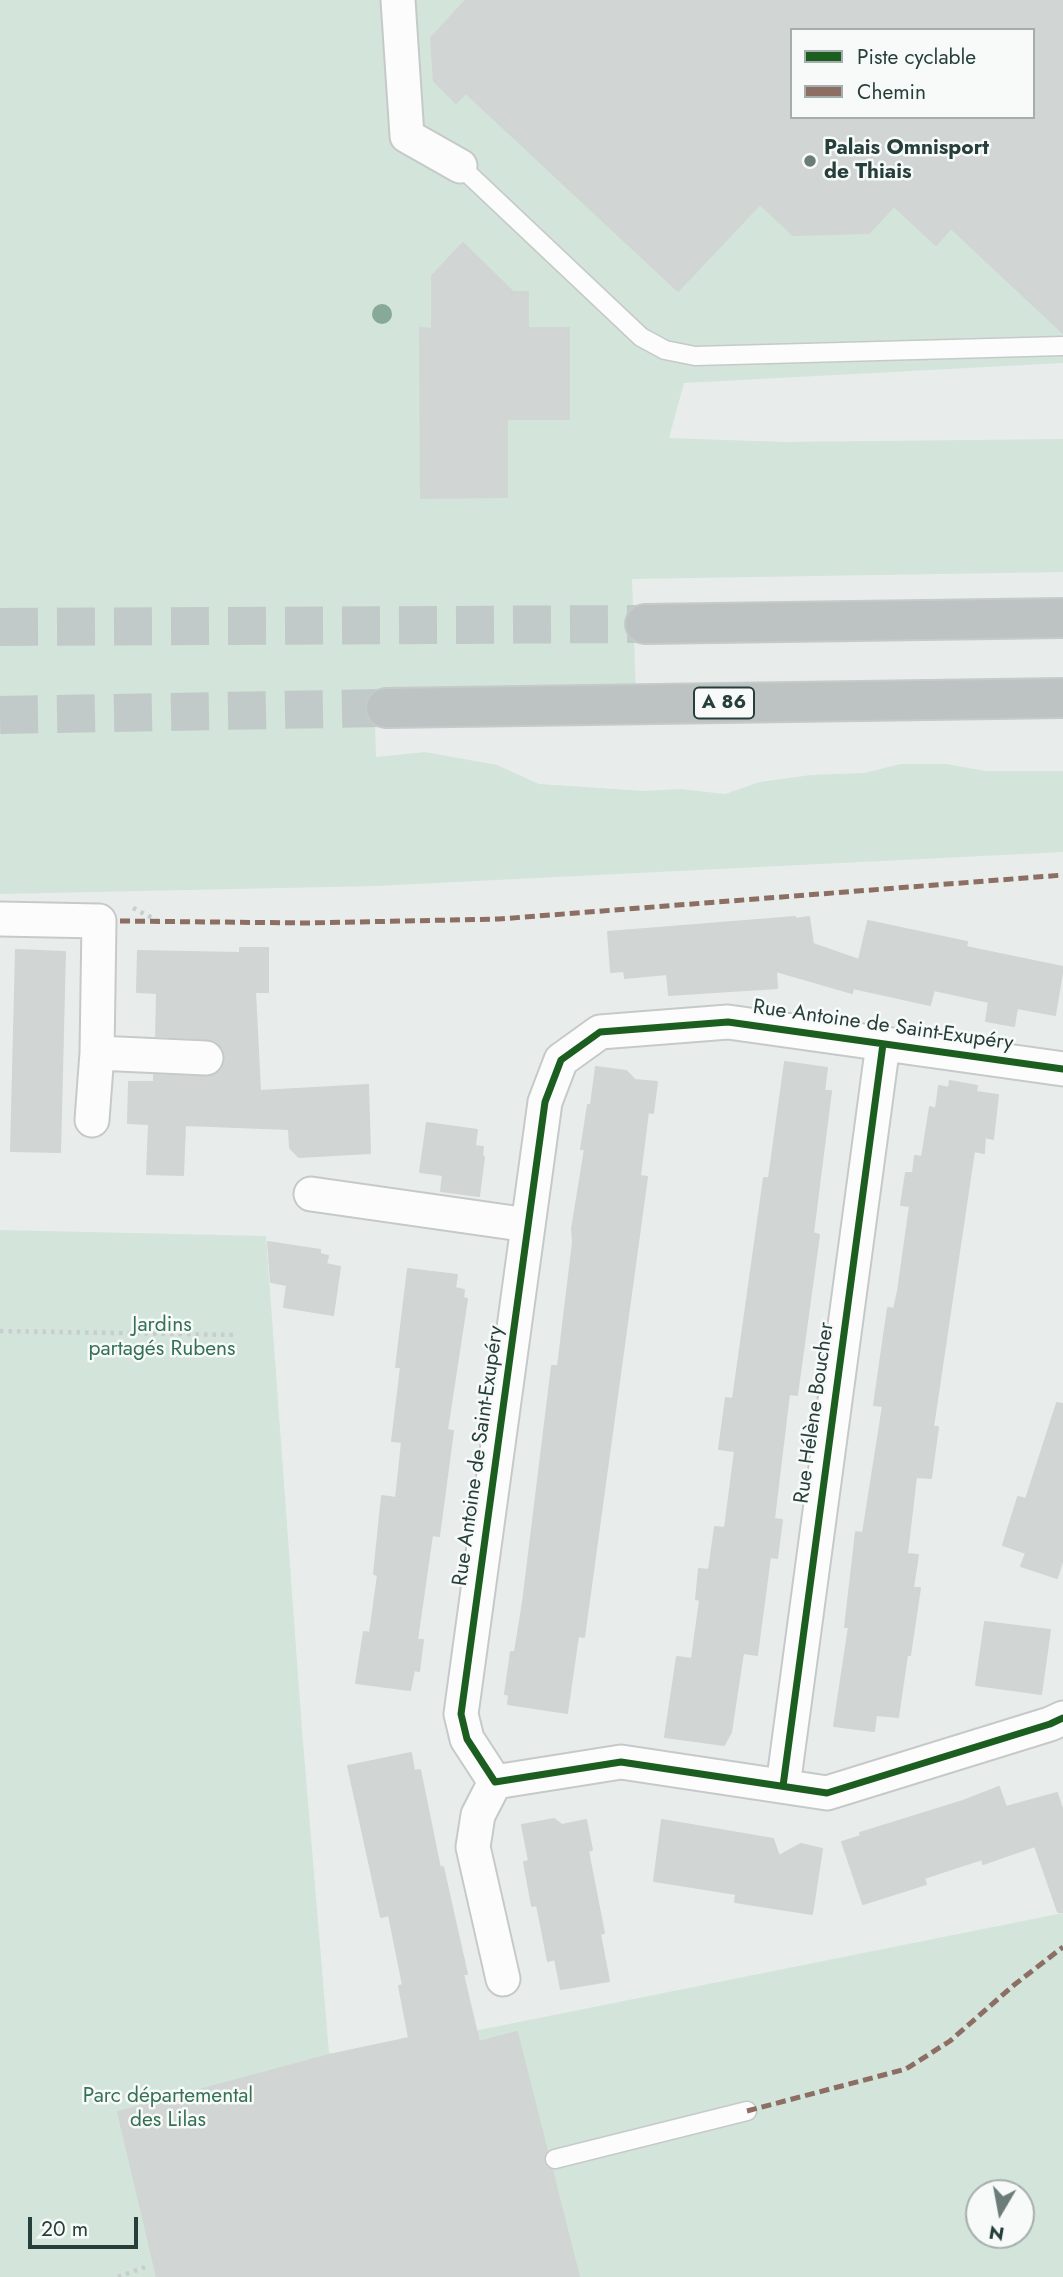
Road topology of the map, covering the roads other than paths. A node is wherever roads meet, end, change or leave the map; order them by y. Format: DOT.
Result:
graph roads {
  1 [pos="398,0"];
  2 [pos="460,166"];
  3 [pos="1063,345"];
  4 [pos="1063,618"];
  5 [pos="645,624"];
  6 [pos="1063,698"];
  7 [pos="386,708"];
  8 [pos="0,919"];
  9 [pos="883,1044"];
  10 [pos="97,1053"];
  11 [pos="206,1058"];
  12 [pos="1063,1069"];
  13 [pos="92,1119"];
  14 [pos="311,1194"];
  15 [pos="528,1225"];
  16 [pos="1063,1718"];
  17 [pos="495,1782"];
  18 [pos="783,1786"];
  19 [pos="503,1979"];
  20 [pos="747,2111"];
  21 [pos="555,2159"];
  1 -- 2 [label="street"];
  2 -- 3 [label="lane"];
  4 -- 5 [label="highway"];
  6 -- 7 [label="highway, A 86"];
  8 -- 10 [label="street"];
  9 -- 12 [label="street, Rue Antoine de Saint-Exupéry"];
  9 -- 15 [label="street, Rue Antoine de Saint-Exupéry"];
  9 -- 18 [label="street, Rue Hélène Boucher"];
  10 -- 11 [label="street"];
  10 -- 13 [label="street"];
  14 -- 15 [label="street"];
  15 -- 17 [label="street, Rue Antoine de Saint-Exupéry"];
  16 -- 18 [label="street"];
  17 -- 18 [label="street"];
  17 -- 19 [label="street"];
  20 -- 21 [label="lane"];
}
